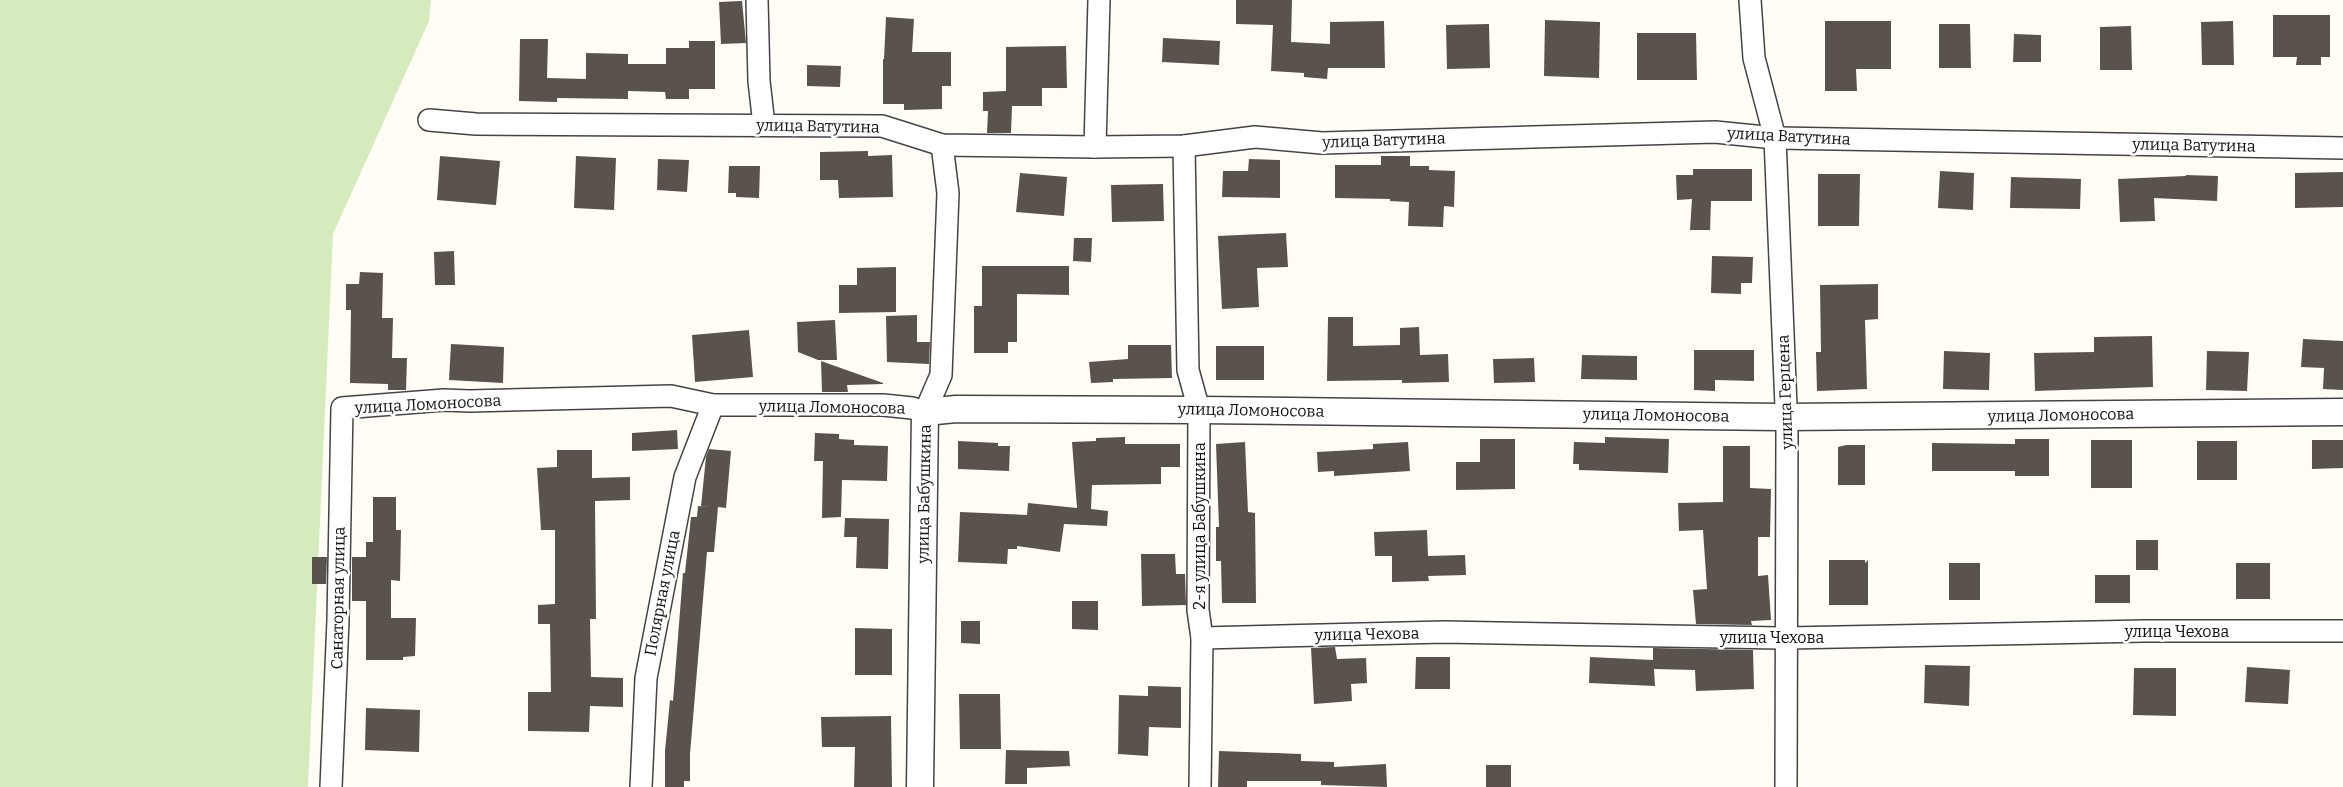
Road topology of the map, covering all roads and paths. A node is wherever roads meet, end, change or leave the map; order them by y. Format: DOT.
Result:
graph roads {
  1 [pos="757,0"];
  2 [pos="1099,0"];
  3 [pos="1750,0"];
  4 [pos="429,120"];
  5 [pos="764,125"];
  6 [pos="1775,138"];
  7 [pos="942,145"];
  8 [pos="1094,146"];
  9 [pos="1184,146"];
  10 [pos="2343,148"];
  11 [pos="713,404"];
  12 [pos="342,408"];
  13 [pos="1199,410"];
  14 [pos="925,412"];
  15 [pos="2343,412"];
  16 [pos="1785,417"];
  17 [pos="2343,631"];
  18 [pos="1202,638"];
  19 [pos="1787,638"];
  20 [pos="331,787"];
  21 [pos="641,787"];
  22 [pos="920,787"];
  23 [pos="1200,787"];
  24 [pos="1786,787"];
  1 -- 5 [label="street"];
  2 -- 8 [label="street"];
  3 -- 6 [label="street, улица Герцена"];
  4 -- 5 [label="street, улица Ватутина"];
  5 -- 7 [label="street, улица Ватутина"];
  6 -- 9 [label="street, улица Ватутина"];
  6 -- 10 [label="street, улица Ватутина"];
  6 -- 16 [label="street, улица Герцена"];
  7 -- 8 [label="street, улица Ватутина"];
  7 -- 14 [label="street, улица Бабушкина"];
  8 -- 9 [label="street, улица Ватутина"];
  9 -- 13 [label="street, 2-я улица Бабушкина"];
  11 -- 12 [label="street, улица Ломоносова"];
  11 -- 14 [label="street, улица Ломоносова"];
  11 -- 21 [label="street, Полярная улица"];
  12 -- 20 [label="street, Санаторная улица"];
  13 -- 14 [label="street, улица Ломоносова"];
  13 -- 16 [label="street, улица Ломоносова"];
  13 -- 18 [label="street, 2-я улица Бабушкина"];
  14 -- 22 [label="street, улица Бабушкина"];
  15 -- 16 [label="street, улица Ломоносова"];
  16 -- 19 [label="street, улица Герцена"];
  17 -- 19 [label="street, улица Чехова"];
  18 -- 19 [label="street, улица Чехова"];
  18 -- 23 [label="street, 2-я улица Бабушкина"];
  19 -- 24 [label="street, улица Герцена"];
}
